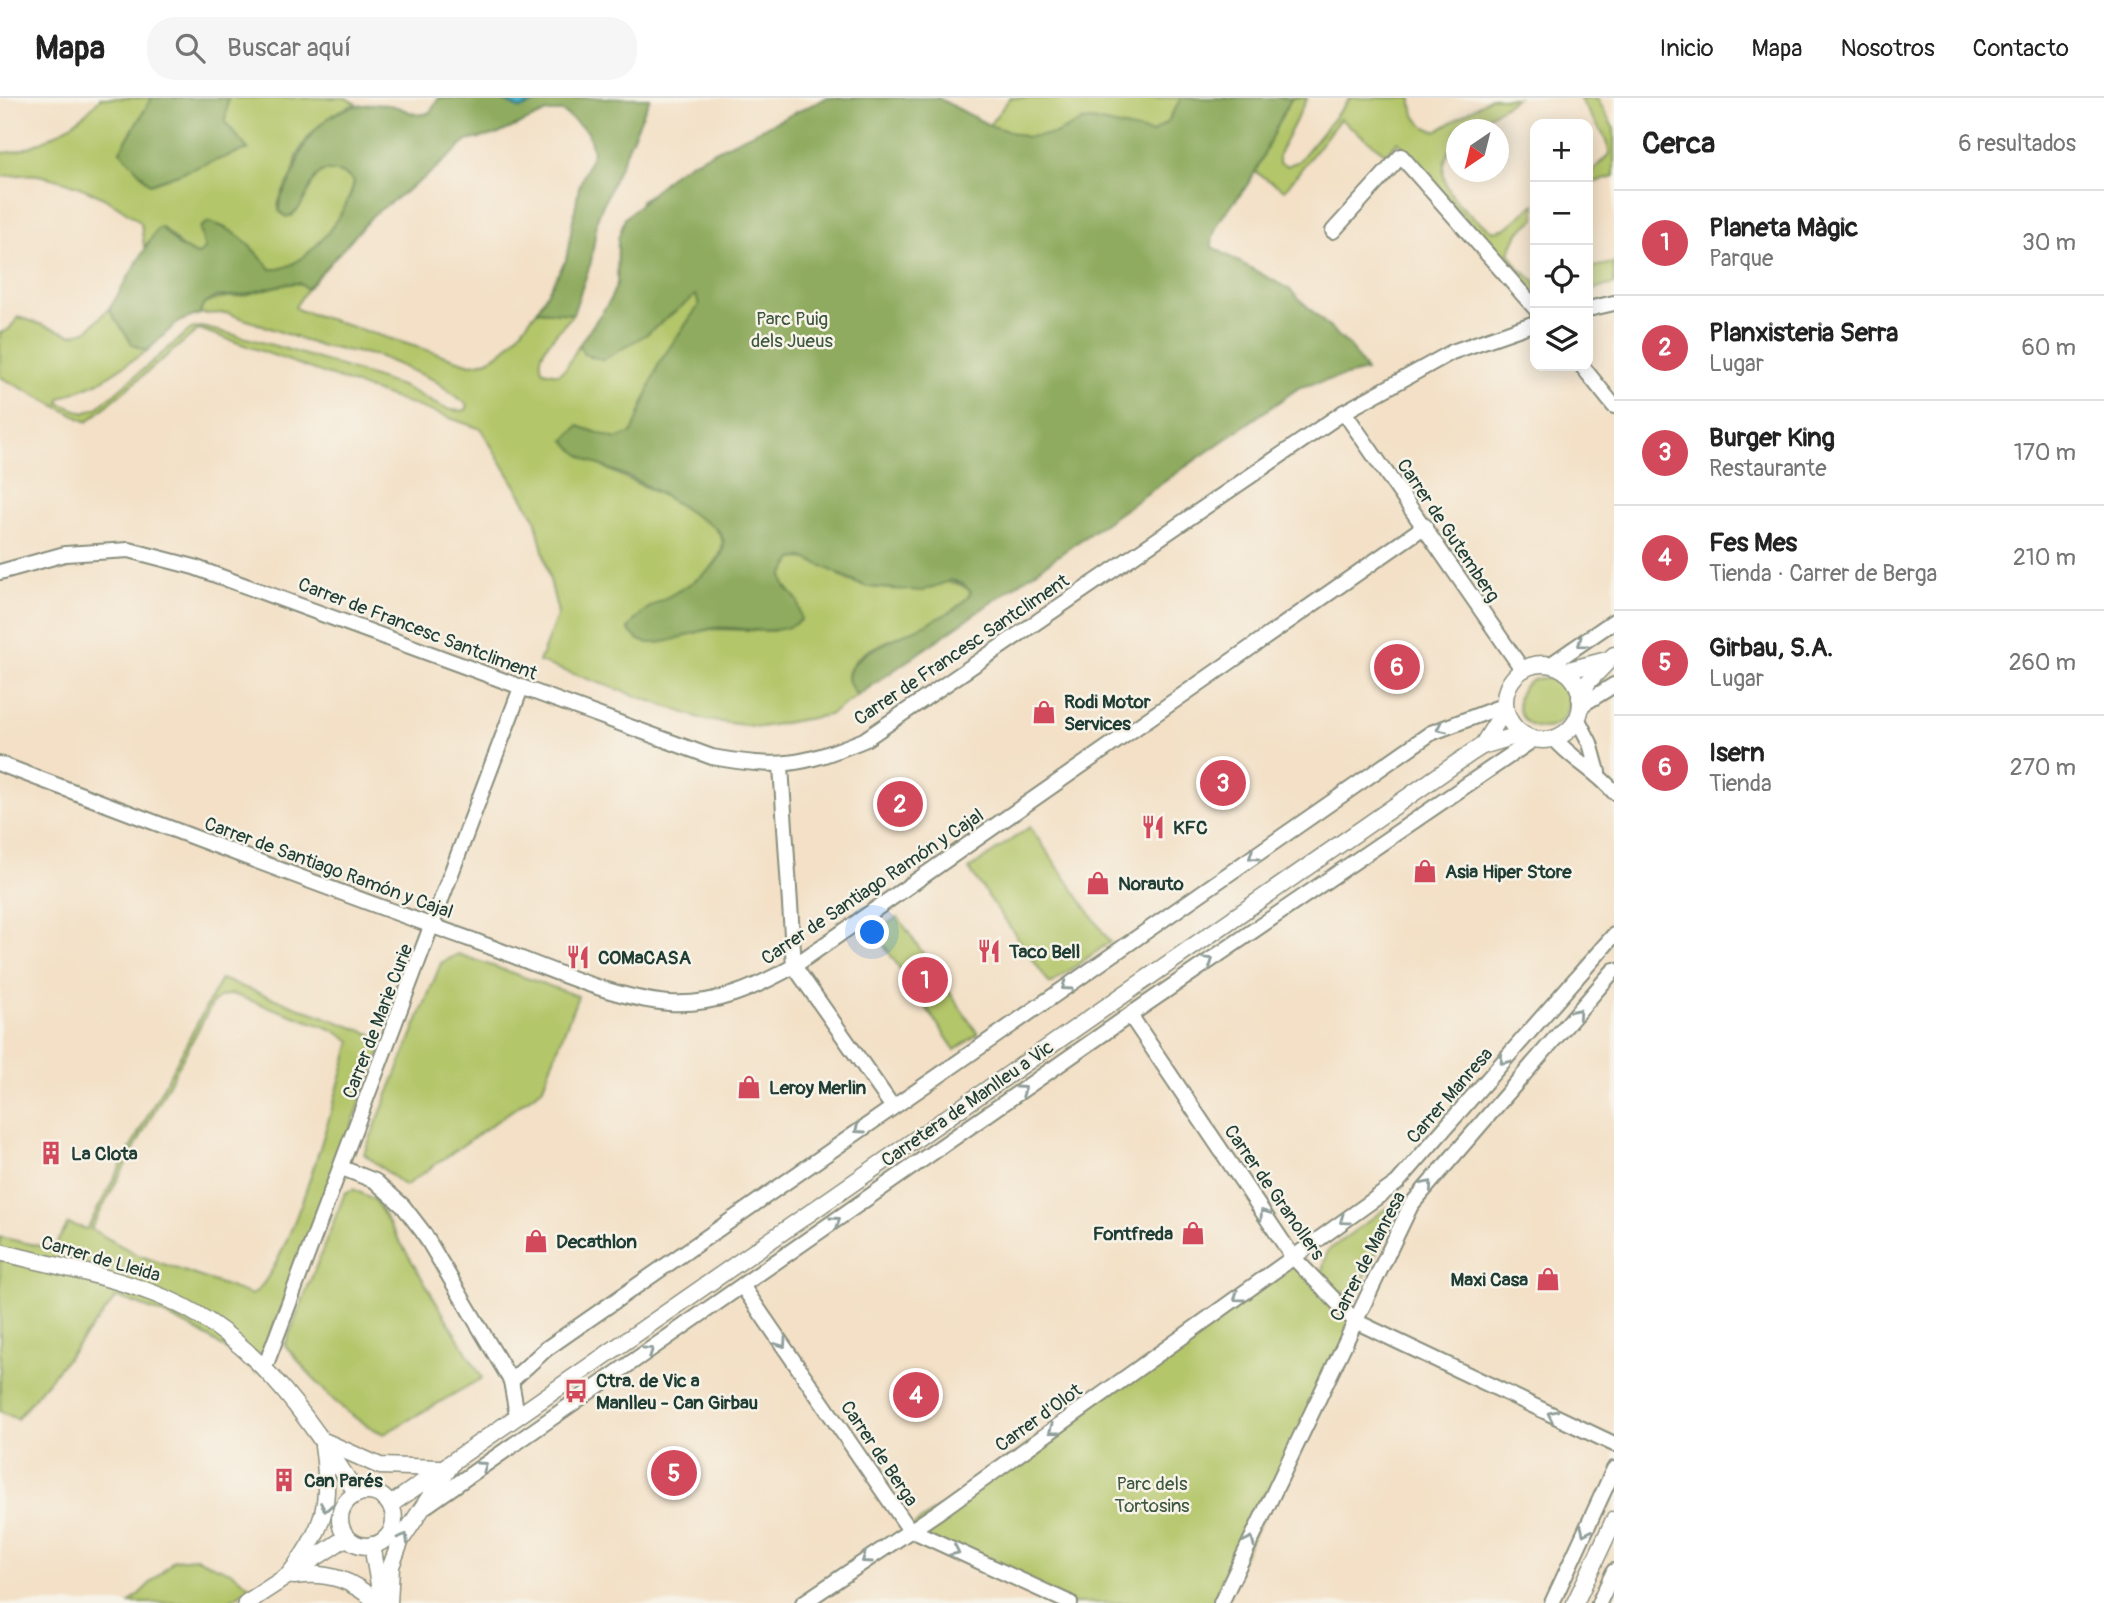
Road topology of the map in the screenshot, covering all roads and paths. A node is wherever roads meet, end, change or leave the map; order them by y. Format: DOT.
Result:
graph roads {
  1 [pos="1333,231"];
  2 [pos="1530,301"];
  3 [pos="1614,303"];
  4 [pos="1592,308"];
  5 [pos="1530,325"];
  6 [pos="1586,371"];
  7 [pos="1614,406"];
  8 [pos="1344,412"];
  9 [pos="1425,526"];
  10 [pos="0,572"];
  11 [pos="1614,621"];
  12 [pos="1610,658"];
  13 [pos="1558,668"];
  14 [pos="1522,670"];
  15 [pos="1614,685"];
  16 [pos="521,688"];
  17 [pos="1505,707"];
  18 [pos="1579,707"];
  19 [pos="1528,736"];
  20 [pos="1554,738"];
  21 [pos="1482,746"];
  22 [pos="0,764"];
  23 [pos="781,766"];
  24 [pos="1598,772"];
  25 [pos="1614,792"];
  26 [pos="433,927"];
  27 [pos="1614,935"];
  28 [pos="794,966"];
  29 [pos="1614,970"];
  30 [pos="1130,1015"];
  31 [pos="892,1106"];
  32 [pos="342,1168"];
  33 [pos="0,1252"];
  34 [pos="1293,1257"];
  35 [pos="743,1287"];
  36 [pos="1355,1321"];
  37 [pos="265,1367"];
  38 [pos="511,1381"];
  39 [pos="517,1415"];
  40 [pos="322,1440"];
  41 [pos="1614,1444"];
  42 [pos="455,1458"];
  43 [pos="440,1468"];
  44 [pos="1614,1469"];
  45 [pos="357,1494"];
  46 [pos="427,1504"];
  47 [pos="390,1505"];
  48 [pos="1614,1520"];
  49 [pos="909,1529"];
  50 [pos="348,1537"];
  51 [pos="372,1545"];
  52 [pos="1614,1571"];
  53 [pos="288,1576"];
  54 [pos="246,1603"];
  55 [pos="378,1603"];
  56 [pos="389,1603"];
  57 [pos="803,1603"];
  58 [pos="1070,1603"];
  59 [pos="1221,1603"];
  60 [pos="1552,1603"];
  61 [pos="1575,1603"];
  62 [pos="1599,1603"];
  1 -- 2 [label="street"];
  3 -- 4 [label="street"];
  5 -- 8 [label="street, Carrer de Francesc Santcliment"];
  6 -- 7 [label="street"];
  8 -- 9 [label="street, Carrer de Gutemberg"];
  8 -- 23 [label="street, Carrer de Francesc Santcliment"];
  9 -- 14 [label="street, Carrer de Gutemberg"];
  9 -- 28 [label="street, Carrer de Santiago Ramón y Cajal"];
  10 -- 16 [label="street, Carrer de Francesc Santcliment"];
  11 -- 13 [label="street, one-way"];
  12 -- 13 [label="street"];
  12 -- 18 [label="street"];
  13 -- 14 [label="street"];
  13 -- 18 [label="street"];
  14 -- 17 [label="street"];
  15 -- 18 [label="street"];
  16 -- 23 [label="street, Carrer de Francesc Santcliment"];
  16 -- 26 [label="street, Carrer de Marie Curie"];
  17 -- 19 [label="street"];
  17 -- 21 [label="street, Carretera de Manlleu a Vic"];
  17 -- 31 [label="street, Carretera de Manlleu a Vic, one-way"];
  18 -- 20 [label="street"];
  18 -- 24 [label="street"];
  19 -- 20 [label="street"];
  19 -- 21 [label="street, Carretera de Manlleu a Vic"];
  30 -- 19 [label="street, Carretera de Manlleu a Vic, one-way"];
  20 -- 24 [label="street"];
  21 -- 39 [label="street, Carretera de Manlleu a Vic"];
  22 -- 26 [label="street, Carrer de Santiago Ramón y Cajal"];
  23 -- 28 [label="street"];
  24 -- 25 [label="street"];
  26 -- 28 [label="street, Carrer de Santiago Ramón y Cajal"];
  26 -- 32 [label="street, Carrer de Marie Curie"];
  27 -- 34 [label="street, Carrer Manresa, one-way"];
  28 -- 31 [label="street"];
  36 -- 29 [label="street, Carrer de Manresa, one-way"];
  34 -- 30 [label="street, Carrer de Granollers, one-way"];
  35 -- 30 [label="street, Carretera de Manlleu a Vic, one-way"];
  31 -- 38 [label="street, Carretera de Manlleu a Vic, one-way"];
  32 -- 37 [label="street, Carrer de Marie Curie"];
  32 -- 38 [label="street"];
  33 -- 37 [label="street, Carrer de Lleida"];
  34 -- 36 [label="street, Carrer de Granollers"];
  34 -- 49 [label="street, Carrer d'Olot, one-way"];
  46 -- 35 [label="street, Carretera de Manlleu a Vic, one-way"];
  35 -- 49 [label="street, Carrer de Berga, one-way"];
  41 -- 36 [label="street, Carrer de Granollers, one-way"];
  59 -- 36 [label="street, Carrer de Manresa, one-way"];
  37 -- 40 [label="street, Carrer de Lleida"];
  38 -- 39 [label="street"];
  39 -- 42 [label="street, Carretera de Manlleu a Vic"];
  40 -- 43 [label="street"];
  40 -- 45 [label="street, Carrer de Lleida"];
  40 -- 53 [label="street, one-way"];
  42 -- 43 [label="street, Carretera de Manlleu a Vic"];
  42 -- 46 [label="street, Carretera de Manlleu a Vic"];
  43 -- 47 [label="street, Carretera de Manlleu a Vic"];
  44 -- 60 [label="street, one-way"];
  45 -- 47 [label="street"];
  45 -- 50 [label="street"];
  56 -- 46 [label="street, Carretera de Manlleu a Vic, one-way"];
  47 -- 51 [label="street"];
  48 -- 61 [label="street"];
  49 -- 57 [label="street, Carrer d'Olot, one-way"];
  49 -- 58 [label="street, Carrer de Berga, one-way"];
  50 -- 51 [label="street"];
  50 -- 53 [label="street"];
  51 -- 56 [label="street"];
  52 -- 62 [label="street"];
  53 -- 54 [label="street"];
  53 -- 55 [label="street"];
}
